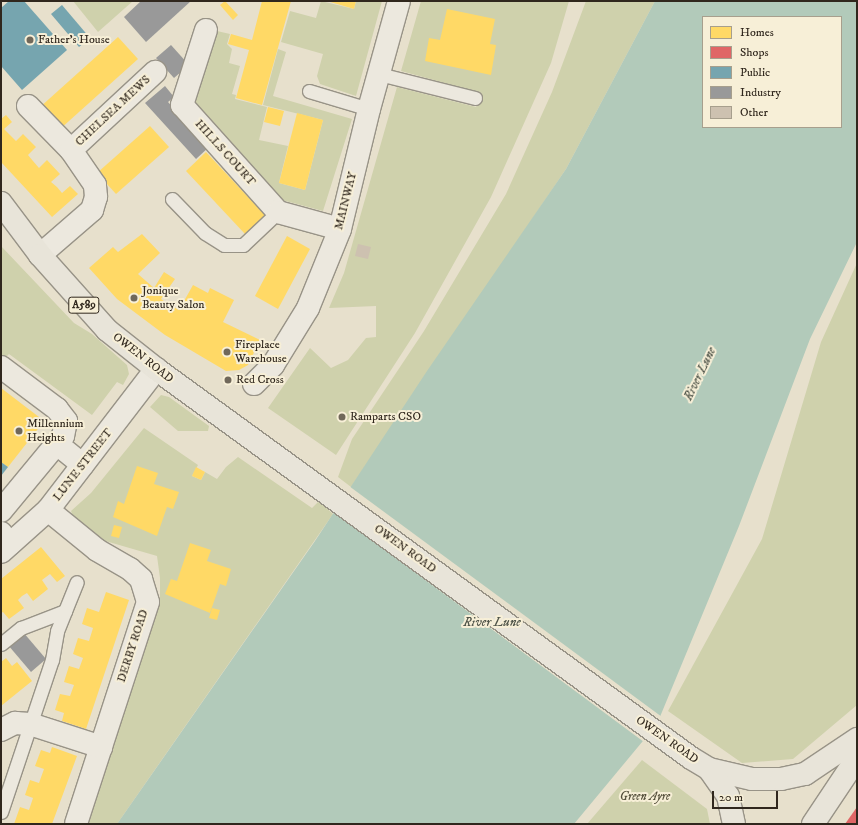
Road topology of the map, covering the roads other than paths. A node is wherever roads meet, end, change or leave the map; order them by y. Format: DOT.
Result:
graph roads {
  1 [pos="399,1"];
  2 [pos="206,30"];
  3 [pos="155,72"];
  4 [pos="379,74"];
  5 [pos="309,91"];
  6 [pos="475,98"];
  7 [pos="28,106"];
  8 [pos="369,109"];
  9 [pos="71,150"];
  10 [pos="172,199"];
  11 [pos="1,203"];
  12 [pos="278,212"];
  13 [pos="1,219"];
  14 [pos="340,229"];
  15 [pos="21,232"];
  16 [pos="40,255"];
  17 [pos="1,367"];
  18 [pos="156,369"];
  19 [pos="254,384"];
  20 [pos="60,440"];
  21 [pos="83,465"];
  22 [pos="48,510"];
  23 [pos="1,511"];
  24 [pos="4,543"];
  25 [pos="77,582"];
  26 [pos="65,610"];
  27 [pos="1,644"];
  28 [pos="30,724"];
  29 [pos="1,730"];
  30 [pos="857,740"];
  31 [pos="101,747"];
  32 [pos="857,758"];
  33 [pos="700,764"];
  34 [pos="1,812"];
  35 [pos="76,824"];
  36 [pos="734,824"];
  37 [pos="813,824"];
  1 -- 4 [label="street, MAINWAY"];
  2 -- 12 [label="street, HILLS COURT"];
  3 -- 9 [label="street, CHELSEA MEWS"];
  4 -- 6 [label="lane"];
  4 -- 8 [label="street, MAINWAY"];
  5 -- 8 [label="lane"];
  7 -- 9 [label="street, CHELSEA MEWS"];
  8 -- 14 [label="street, MAINWAY"];
  9 -- 16 [label="street, CHELSEA MEWS"];
  10 -- 12 [label="lane"];
  11 -- 15 [label="main road, OWEN ROAD"];
  12 -- 14 [label="street"];
  13 -- 15 [label="main road, A589"];
  14 -- 19 [label="street, MAINWAY"];
  15 -- 16 [label="main road, OWEN ROAD / A589"];
  16 -- 18 [label="main road, OWEN ROAD / A589"];
  17 -- 20 [label="street"];
  18 -- 21 [label="street, LUNE STREET"];
  18 -- 33 [label="main road, OWEN ROAD / A589"];
  20 -- 21 [label="street"];
  20 -- 23 [label="street"];
  21 -- 22 [label="street, LUNE STREET"];
  22 -- 24 [label="street, LUNE STREET"];
  22 -- 31 [label="street, DERBY ROAD"];
  25 -- 26 [label="lane"];
  26 -- 27 [label="lane"];
  26 -- 28 [label="lane"];
  28 -- 29 [label="street"];
  28 -- 31 [label="street"];
  28 -- 34 [label="lane"];
  30 -- 33 [label="main road, OWEN ROAD / A589"];
  31 -- 35 [label="street, DERBY ROAD"];
  32 -- 37 [label="main road"];
  33 -- 36 [label="main road, A589"];
}
